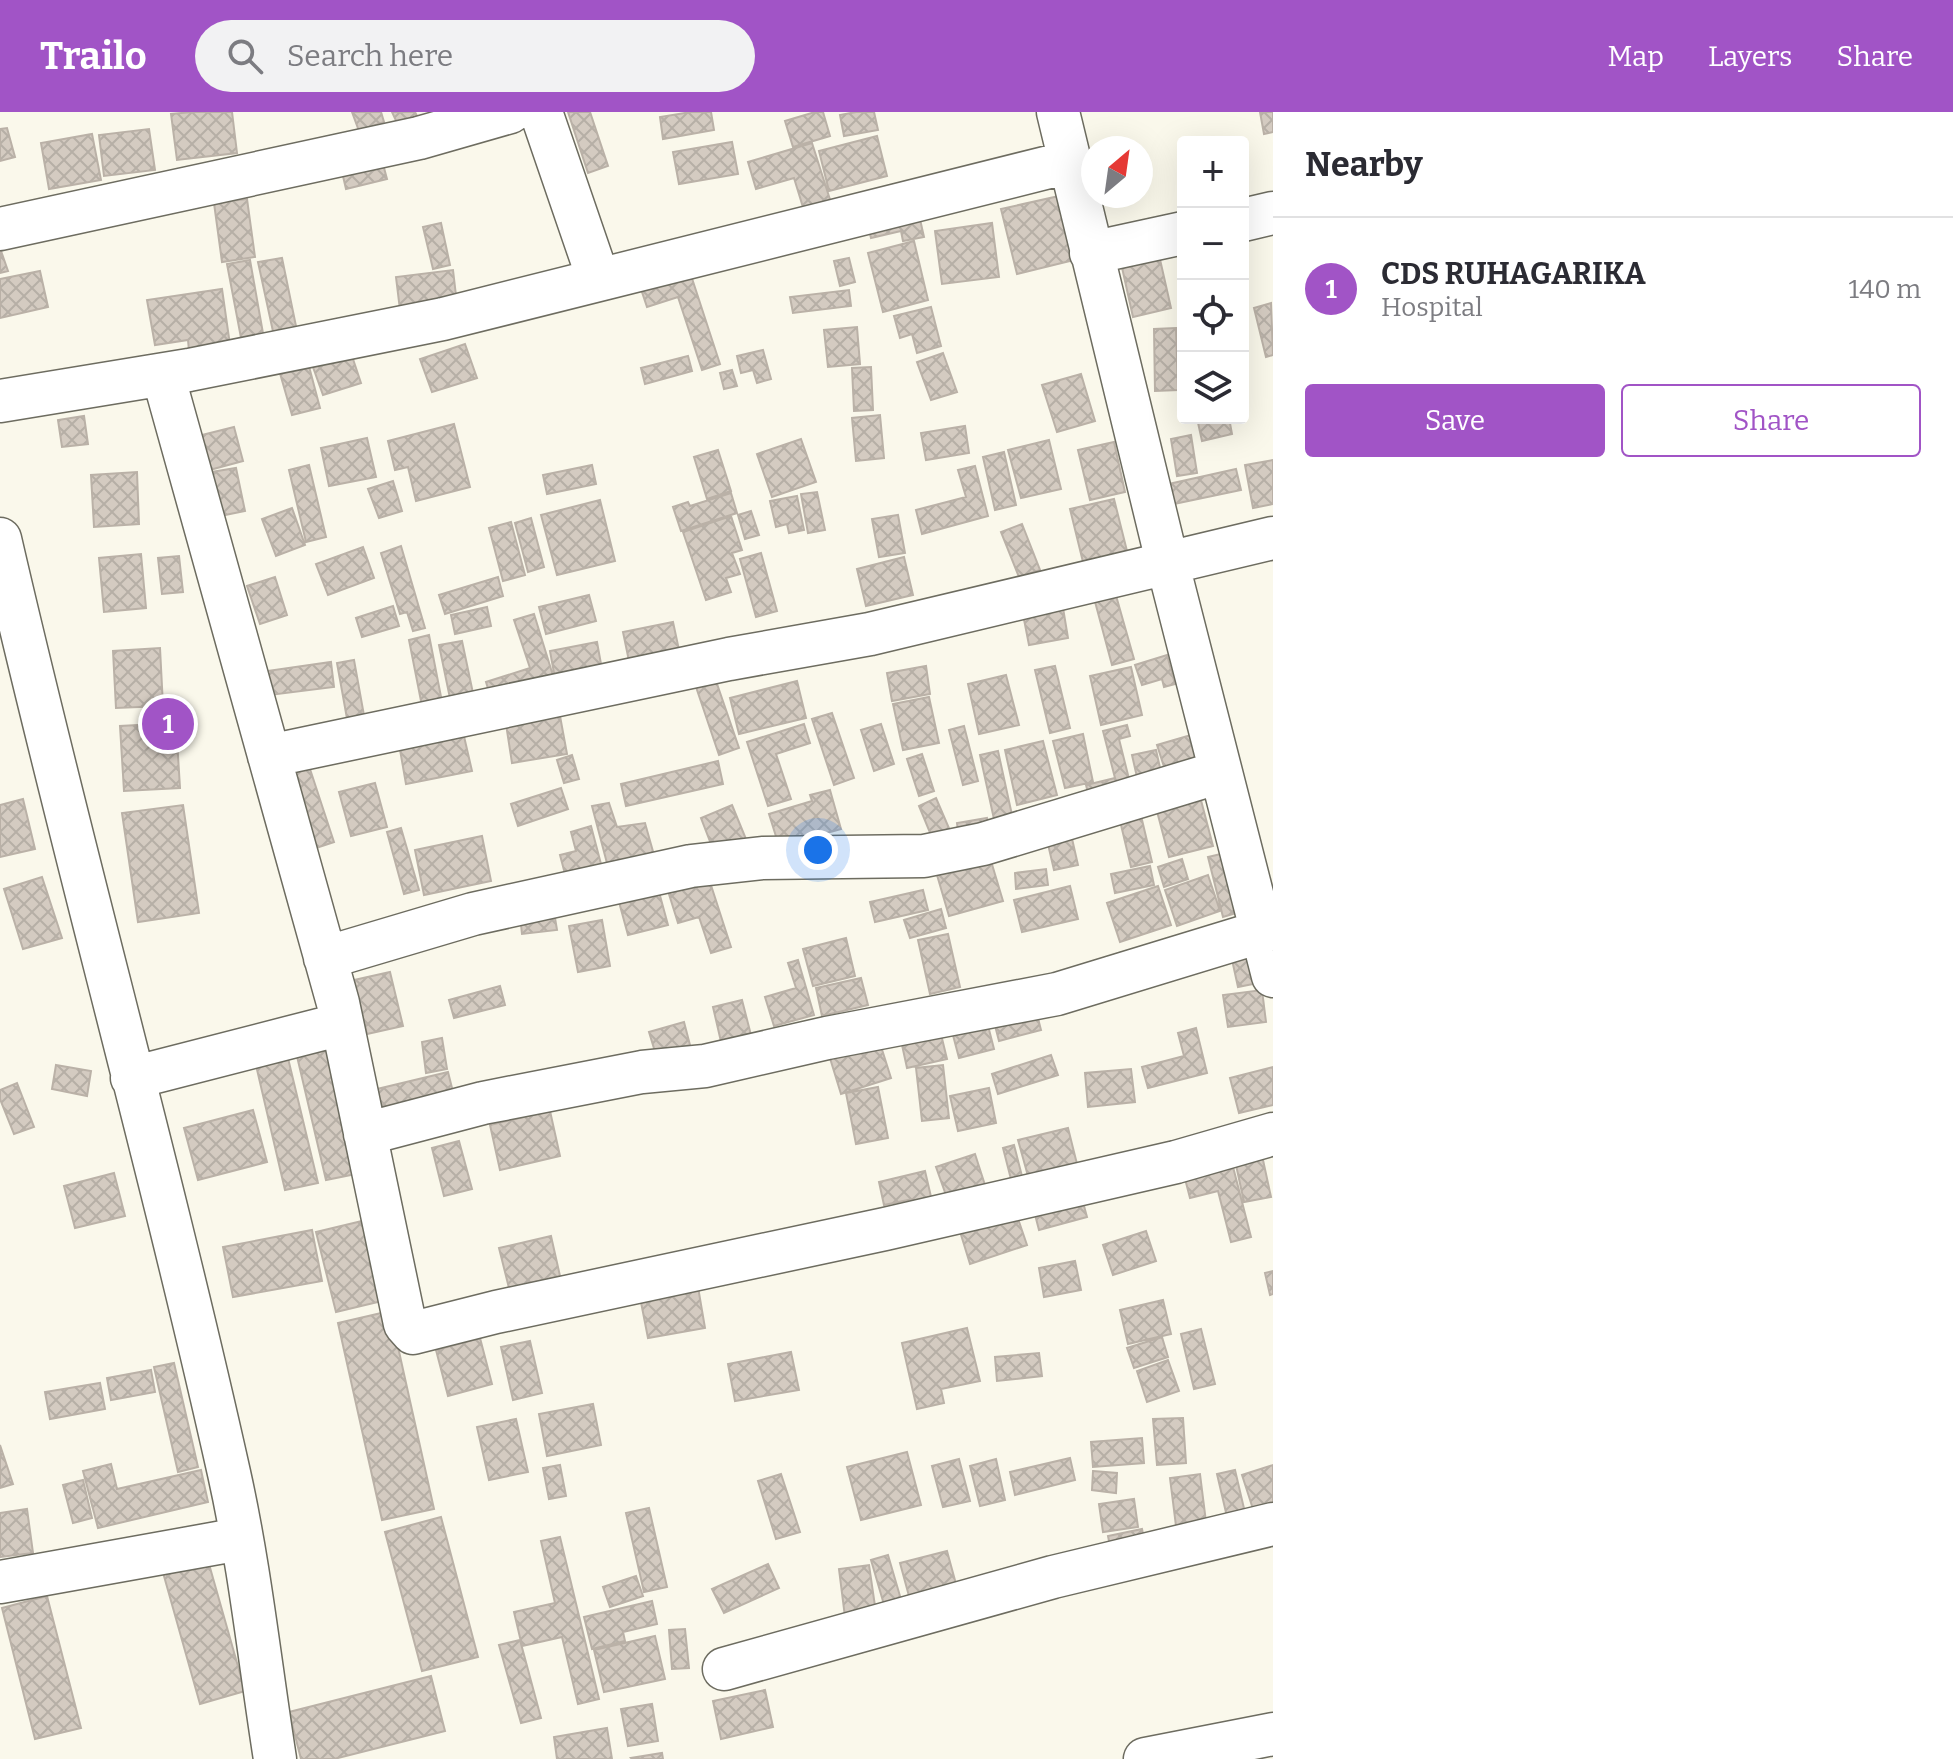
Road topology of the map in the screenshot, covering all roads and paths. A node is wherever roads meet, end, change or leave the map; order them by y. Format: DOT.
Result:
graph roads {
  1 [pos="510,112"];
  2 [pos="541,112"];
  3 [pos="1058,112"];
  4 [pos="1069,162"];
  5 [pos="1273,213"];
  6 [pos="1249,219"];
  7 [pos="0,229"];
  8 [pos="1177,234"];
  9 [pos="1091,253"];
  10 [pos="598,278"];
  11 [pos="163,375"];
  12 [pos="0,401"];
  13 [pos="1273,538"];
  14 [pos="0,539"];
  15 [pos="1167,561"];
  16 [pos="269,756"];
  17 [pos="1220,772"];
  18 [pos="1267,929"];
  19 [pos="325,958"];
  20 [pos="1273,976"];
  21 [pos="342,1024"];
  22 [pos="132,1078"];
  23 [pos="365,1134"];
  24 [pos="1273,1134"];
  25 [pos="1273,1524"];
  26 [pos="240,1539"];
  27 [pos="0,1582"];
  28 [pos="724,1669"];
  29 [pos="1273,1734"];
  30 [pos="275,1759"];
  31 [pos="1145,1759"];
  1 -- 7 [label="street"];
  2 -- 10 [label="street"];
  3 -- 4 [label="street"];
  4 -- 9 [label="street"];
  4 -- 10 [label="street"];
  5 -- 6 [label="street"];
  8 -- 9 [label="street"];
  9 -- 15 [label="street"];
  10 -- 11 [label="street"];
  11 -- 12 [label="street"];
  11 -- 16 [label="street"];
  13 -- 15 [label="street"];
  14 -- 22 [label="street"];
  15 -- 16 [label="street"];
  15 -- 17 [label="street"];
  16 -- 19 [label="street"];
  17 -- 18 [label="street"];
  17 -- 19 [label="street"];
  18 -- 20 [label="street"];
  18 -- 23 [label="street"];
  19 -- 21 [label="street"];
  21 -- 22 [label="street"];
  21 -- 23 [label="street"];
  22 -- 26 [label="street"];
  23 -- 24 [label="street"];
  25 -- 28 [label="street"];
  26 -- 27 [label="street"];
  26 -- 30 [label="street"];
  29 -- 31 [label="street"];
}
